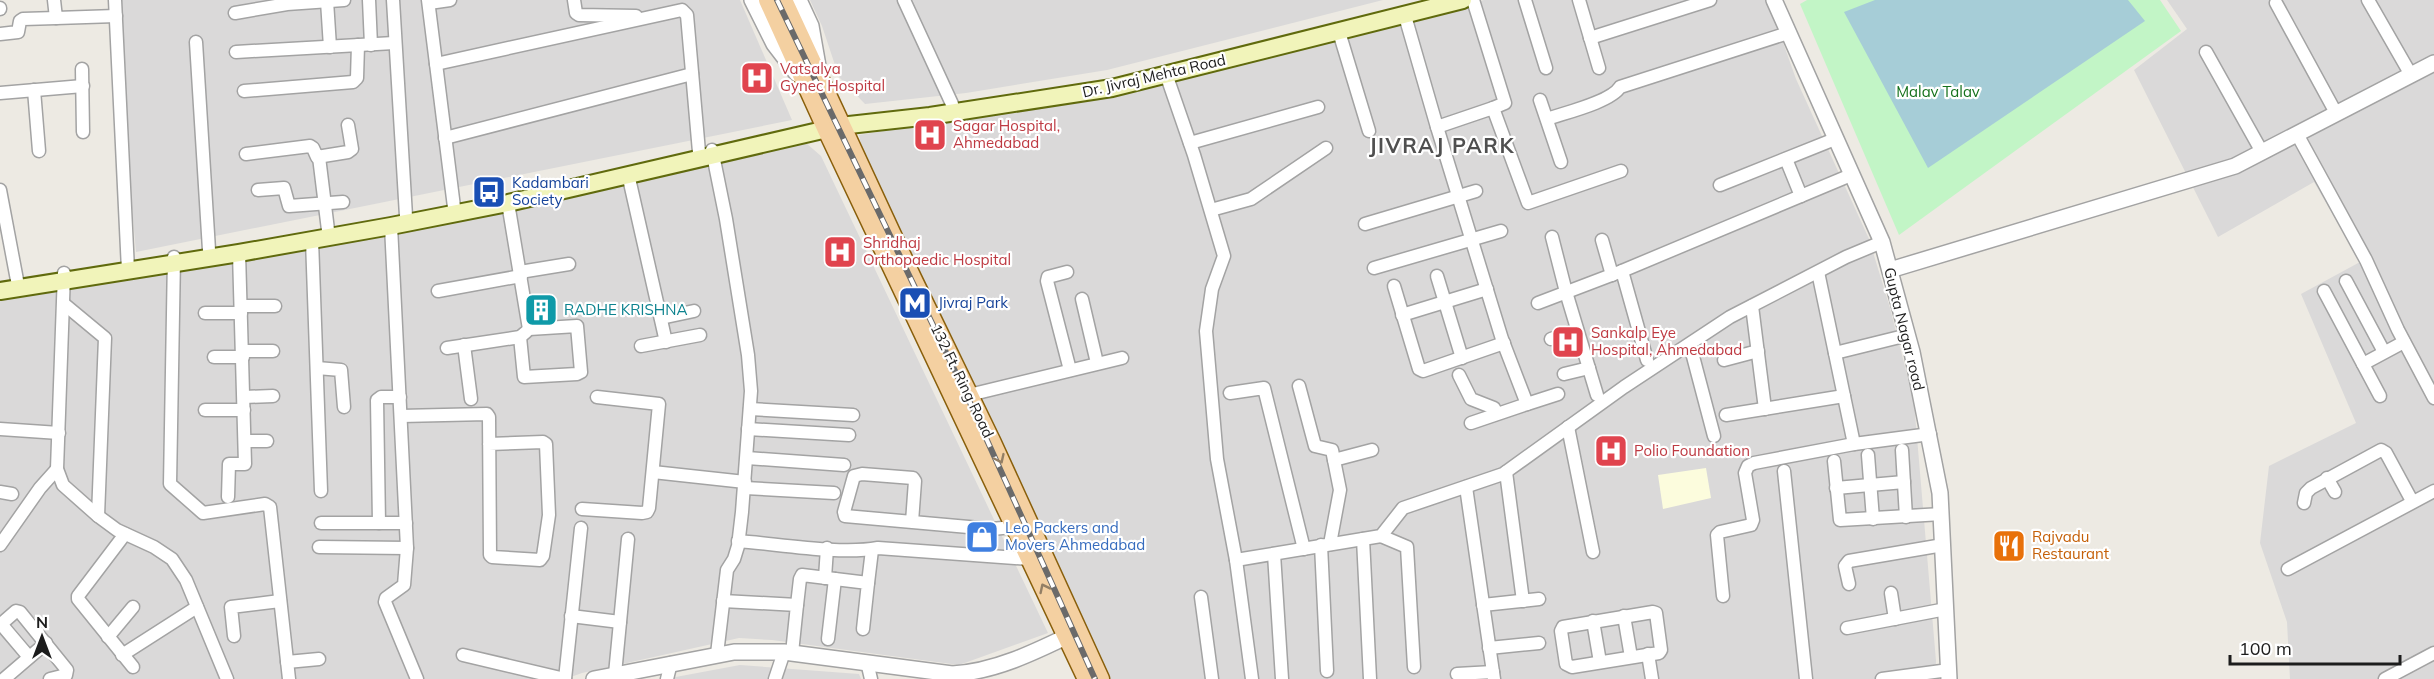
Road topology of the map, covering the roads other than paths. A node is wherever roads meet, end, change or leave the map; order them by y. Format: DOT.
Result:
graph roads {
  1 [pos="54,0"];
  2 [pos="115,0"];
  3 [pos="344,0"];
  4 [pos="369,0"];
  5 [pos="393,0"];
  6 [pos="450,0"];
  7 [pos="574,0"];
  8 [pos="752,0"];
  9 [pos="768,0"];
  10 [pos="783,0"];
  11 [pos="799,0"];
  12 [pos="904,0"];
  13 [pos="1434,0"];
  14 [pos="1463,0"];
  15 [pos="1473,0"];
  16 [pos="1525,0"];
  17 [pos="1579,0"];
  18 [pos="1710,0"];
  19 [pos="1774,0"];
  20 [pos="2368,0"];
  21 [pos="327,1"];
  22 [pos="428,1"];
  23 [pos="2276,3"];
  24 [pos="234,13"];
  25 [pos="116,16"];
  26 [pos="1405,16"];
  27 [pos="655,17"];
  28 [pos="56,18"];
  29 [pos="1339,32"];
  30 [pos="1788,33"];
  31 [pos="0,34"];
  32 [pos="1590,38"];
  33 [pos="794,39"];
  34 [pos="196,42"];
  35 [pos="394,44"];
  36 [pos="365,45"];
  37 [pos="330,47"];
  38 [pos="236,52"];
  39 [pos="2206,52"];
  40 [pos="436,64"];
  41 [pos="2434,64"];
  42 [pos="1546,68"];
  43 [pos="1599,68"];
  44 [pos="82,69"];
  45 [pos="692,74"];
  46 [pos="1166,74"];
  47 [pos="2411,75"];
  48 [pos="83,86"];
  49 [pos="815,87"];
  50 [pos="34,90"];
  51 [pos="244,91"];
  52 [pos="0,93"];
  53 [pos="1540,100"];
  54 [pos="952,104"];
  55 [pos="1318,107"];
  56 [pos="1493,108"];
  57 [pos="2336,114"];
  58 [pos="1547,119"];
  59 [pos="832,124"];
  60 [pos="348,125"];
  61 [pos="1437,127"];
  62 [pos="1370,131"];
  63 [pos="83,132"];
  64 [pos="2297,134"];
  65 [pos="445,138"];
  66 [pos="1835,139"];
  67 [pos="1190,143"];
  68 [pos="1326,148"];
  69 [pos="39,151"];
  70 [pos="708,152"];
  71 [pos="2262,152"];
  72 [pos="246,154"];
  73 [pos="319,157"];
  74 [pos="1786,159"];
  75 [pos="1561,162"];
  76 [pos="1621,171"];
  77 [pos="628,174"];
  78 [pos="1851,175"];
  79 [pos="1720,185"];
  80 [pos="0,190"];
  81 [pos="258,190"];
  82 [pos="1476,191"];
  83 [pos="1458,196"];
  84 [pos="1801,196"];
  85 [pos="343,202"];
  86 [pos="508,203"];
  87 [pos="325,204"];
  88 [pos="454,207"];
  89 [pos="1211,210"];
  90 [pos="406,216"];
  91 [pos="1365,224"];
  92 [pos="391,226"];
  93 [pos="328,230"];
  94 [pos="1501,231"];
  95 [pos="1552,237"];
  96 [pos="312,240"];
  97 [pos="1471,240"];
  98 [pos="1602,240"];
  99 [pos="1882,242"];
  100 [pos="209,250"];
  101 [pos="239,253"];
  102 [pos="175,259"];
  103 [pos="569,264"];
  104 [pos="128,266"];
  105 [pos="1374,268"];
  106 [pos="1890,270"];
  107 [pos="1067,272"];
  108 [pos="1818,272"];
  109 [pos="1617,273"];
  110 [pos="521,274"];
  111 [pos="65,276"];
  112 [pos="1437,276"];
  113 [pos="18,280"];
  114 [pos="2346,280"];
  115 [pos="0,284"];
  116 [pos="1394,286"];
  117 [pos="1487,289"];
  118 [pos="0,291"];
  119 [pos="438,291"];
  120 [pos="2324,291"];
  121 [pos="1566,292"];
  122 [pos="1082,299"];
  123 [pos="1445,302"];
  124 [pos="1538,303"];
  125 [pos="64,304"];
  126 [pos="275,306"];
  127 [pos="1752,306"];
  128 [pos="241,310"];
  129 [pos="694,311"];
  130 [pos="205,313"];
  131 [pos="1402,315"];
  132 [pos="661,318"];
  133 [pos="1577,330"];
  134 [pos="525,333"];
  135 [pos="700,335"];
  136 [pos="1908,336"];
  137 [pos="1551,339"];
  138 [pos="666,342"];
  139 [pos="2404,342"];
  140 [pos="1504,343"];
  141 [pos="464,345"];
  142 [pos="1690,345"];
  143 [pos="641,346"];
  144 [pos="447,348"];
  145 [pos="273,351"];
  146 [pos="1758,351"];
  147 [pos="2384,352"];
  148 [pos="1835,353"];
  149 [pos="243,354"];
  150 [pos="214,357"];
  151 [pos="1122,357"];
  152 [pos="1462,358"];
  153 [pos="1647,360"];
  154 [pos="1724,360"];
  155 [pos="1096,363"];
  156 [pos="2363,364"];
  157 [pos="317,368"];
  158 [pos="1588,368"];
  159 [pos="1070,370"];
  160 [pos="1564,374"];
  161 [pos="1459,375"];
  162 [pos="1299,387"];
  163 [pos="1230,393"];
  164 [pos="1558,394"];
  165 [pos="969,395"];
  166 [pos="1597,395"];
  167 [pos="273,396"];
  168 [pos="1844,396"];
  169 [pos="2380,396"];
  170 [pos="244,397"];
  171 [pos="400,397"];
  172 [pos="597,397"];
  173 [pos="2434,398"];
  174 [pos="471,399"];
  175 [pos="1527,404"];
  176 [pos="344,407"];
  177 [pos="750,409"];
  178 [pos="1765,409"];
  179 [pos="205,410"];
  180 [pos="244,410"];
  181 [pos="1496,414"];
  182 [pos="853,415"];
  183 [pos="401,416"];
  184 [pos="1726,416"];
  185 [pos="1471,423"];
  186 [pos="1568,427"];
  187 [pos="0,429"];
  188 [pos="748,429"];
  189 [pos="59,433"];
  190 [pos="1930,434"];
  191 [pos="849,435"];
  192 [pos="1714,436"];
  193 [pos="245,441"];
  194 [pos="267,441"];
  195 [pos="489,444"];
  196 [pos="1854,444"];
  197 [pos="1372,450"];
  198 [pos="1902,450"];
  199 [pos="1868,455"];
  200 [pos="747,458"];
  201 [pos="1334,460"];
  202 [pos="1834,461"];
  203 [pos="844,465"];
  204 [pos="57,468"];
  205 [pos="1784,471"];
  206 [pos="652,472"];
  207 [pos="1506,472"];
  208 [pos="2327,478"];
  209 [pos="1904,482"];
  210 [pos="745,485"];
  211 [pos="1871,485"];
  212 [pos="1466,487"];
  213 [pos="1836,488"];
  214 [pos="2434,490"];
  215 [pos="321,491"];
  216 [pos="2335,492"];
  217 [pos="834,493"];
  218 [pos="228,497"];
  219 [pos="2412,501"];
  220 [pos="2304,503"];
  221 [pos="582,509"];
  222 [pos="1942,514"];
  223 [pos="98,516"];
  224 [pos="1906,517"];
  225 [pos="1873,519"];
  226 [pos="379,522"];
  227 [pos="406,522"];
  228 [pos="912,522"];
  229 [pos="321,523"];
  230 [pos="1014,527"];
  231 [pos="581,528"];
  232 [pos="125,534"];
  233 [pos="1381,536"];
  234 [pos="628,539"];
  235 [pos="1363,539"];
  236 [pos="738,541"];
  237 [pos="0,544"];
  238 [pos="1325,545"];
  239 [pos="1943,545"];
  240 [pos="319,547"];
  241 [pos="407,548"];
  242 [pos="827,548"];
  243 [pos="1304,549"];
  244 [pos="872,550"];
  245 [pos="1593,552"];
  246 [pos="1274,554"];
  247 [pos="1030,559"];
  248 [pos="1236,560"];
  249 [pos="2288,569"];
  250 [pos="830,578"];
  251 [pos="868,584"];
  252 [pos="1849,584"];
  253 [pos="1891,593"];
  254 [pos="1723,596"];
  255 [pos="1201,597"];
  256 [pos="1539,599"];
  257 [pos="280,601"];
  258 [pos="723,601"];
  259 [pos="1523,601"];
  260 [pos="1483,605"];
  261 [pos="797,606"];
  262 [pos="133,607"];
  263 [pos="197,607"];
  264 [pos="1946,609"];
  265 [pos="571,616"];
  266 [pos="1624,616"];
  267 [pos="1895,619"];
  268 [pos="1593,621"];
  269 [pos="620,622"];
  270 [pos="0,624"];
  271 [pos="1846,628"];
  272 [pos="863,629"];
  273 [pos="1073,634"];
  274 [pos="234,636"];
  275 [pos="108,637"];
  276 [pos="828,639"];
  277 [pos="45,643"];
  278 [pos="1539,643"];
  279 [pos="1490,648"];
  280 [pos="788,653"];
  281 [pos="2434,653"];
  282 [pos="717,654"];
  283 [pos="1648,654"];
  284 [pos="122,655"];
  285 [pos="463,655"];
  286 [pos="29,657"];
  287 [pos="1631,657"];
  288 [pos="319,659"];
  289 [pos="287,662"];
  290 [pos="867,662"];
  291 [pos="1600,662"];
  292 [pos="671,663"];
  293 [pos="133,667"];
  294 [pos="1414,667"];
  295 [pos="1327,671"];
  296 [pos="1456,674"];
  297 [pos="1949,674"];
  298 [pos="622,675"];
  299 [pos="1493,676"];
  300 [pos="4,679"];
  301 [pos="50,679"];
  302 [pos="227,679"];
  303 [pos="290,679"];
  304 [pos="417,679"];
  305 [pos="566,679"];
  306 [pos="594,679"];
  307 [pos="667,679"];
  308 [pos="775,679"];
  309 [pos="872,679"];
  310 [pos="1087,679"];
  311 [pos="1101,679"];
  312 [pos="1212,679"];
  313 [pos="1252,679"];
  314 [pos="1282,679"];
  315 [pos="1370,679"];
  316 [pos="1652,679"];
  317 [pos="1806,679"];
  318 [pos="1882,679"];
  319 [pos="2385,679"];
  1 -- 28 [label="street"];
  2 -- 25 [label="street"];
  3 -- 21 [label="street"];
  4 -- 36 [label="street"];
  5 -- 35 [label="street"];
  6 -- 22 [label="street"];
  7 -- 27 [label="street"];
  8 -- 49 [label="street"];
  9 -- 33 [label="main road"];
  10 -- 33 [label="main road"];
  11 -- 49 [label="street"];
  12 -- 54 [label="street"];
  13 -- 54 [label="main road"];
  14 -- 26 [label="main road, Dr. Jivraj Mehta Road"];
  15 -- 56 [label="street"];
  16 -- 42 [label="street"];
  17 -- 32 [label="street"];
  18 -- 32 [label="street"];
  19 -- 30 [label="street, Gupta Nagar road"];
  20 -- 47 [label="street"];
  21 -- 24 [label="street"];
  21 -- 37 [label="street"];
  22 -- 40 [label="street"];
  23 -- 57 [label="street"];
  25 -- 28 [label="street"];
  25 -- 104 [label="street"];
  26 -- 29 [label="main road, Dr. Jivraj Mehta Road"];
  26 -- 61 [label="street"];
  27 -- 40 [label="street"];
  27 -- 45 [label="street"];
  28 -- 31 [label="street"];
  29 -- 46 [label="main road, Dr. Jivraj Mehta Road"];
  29 -- 62 [label="street"];
  30 -- 58 [label="street"];
  30 -- 66 [label="street, Gupta Nagar road"];
  32 -- 43 [label="street"];
  33 -- 49 [label="main road, 132 Ft. Ring Road"];
  34 -- 100 [label="street"];
  35 -- 36 [label="street"];
  35 -- 90 [label="street"];
  36 -- 37 [label="street"];
  36 -- 51 [label="street"];
  37 -- 38 [label="street"];
  39 -- 71 [label="street"];
  40 -- 65 [label="street"];
  41 -- 47 [label="street"];
  44 -- 48 [label="street"];
  45 -- 65 [label="street"];
  45 -- 70 [label="street"];
  46 -- 59 [label="main road, Dr. Jivraj Mehta Road"];
  46 -- 67 [label="street"];
  47 -- 57 [label="street"];
  48 -- 50 [label="street"];
  48 -- 63 [label="street"];
  49 -- 59 [label="main road, 132 Ft. Ring Road"];
  50 -- 52 [label="street"];
  50 -- 69 [label="street"];
  53 -- 58 [label="street"];
  54 -- 59 [label="main road"];
  55 -- 67 [label="street"];
  56 -- 61 [label="street"];
  56 -- 76 [label="street"];
  57 -- 64 [label="street"];
  58 -- 75 [label="street"];
  59 -- 70 [label="main road"];
  59 -- 165 [label="main road, 132 Ft. Ring Road"];
  59 -- 230 [label="main road, 132 Ft. Ring Road"];
  60 -- 73 [label="street"];
  61 -- 83 [label="street"];
  64 -- 71 [label="street"];
  64 -- 139 [label="street"];
  65 -- 88 [label="street"];
  66 -- 74 [label="street"];
  66 -- 78 [label="street, Gupta Nagar road"];
  67 -- 89 [label="street"];
  68 -- 89 [label="street"];
  70 -- 77 [label="main road"];
  70 -- 88 [label="main road"];
  70 -- 177 [label="street"];
  71 -- 106 [label="street"];
  72 -- 73 [label="street"];
  73 -- 87 [label="street"];
  74 -- 79 [label="street"];
  74 -- 84 [label="street"];
  77 -- 86 [label="main road"];
  77 -- 132 [label="street"];
  78 -- 84 [label="street"];
  78 -- 99 [label="street, Gupta Nagar road"];
  80 -- 113 [label="street"];
  81 -- 87 [label="street"];
  82 -- 83 [label="street"];
  83 -- 91 [label="street"];
  83 -- 97 [label="street"];
  84 -- 109 [label="street"];
  85 -- 87 [label="street"];
  86 -- 92 [label="main road"];
  86 -- 110 [label="street"];
  87 -- 93 [label="street"];
  88 -- 90 [label="main road"];
  89 -- 248 [label="street"];
  90 -- 93 [label="main road"];
  92 -- 96 [label="main road"];
  92 -- 171 [label="street"];
  93 -- 100 [label="main road"];
  94 -- 97 [label="street"];
  95 -- 121 [label="street"];
  96 -- 101 [label="main road"];
  96 -- 157 [label="street"];
  97 -- 105 [label="street"];
  97 -- 117 [label="street"];
  98 -- 109 [label="street"];
  99 -- 106 [label="street, Gupta Nagar road"];
  99 -- 108 [label="street"];
  100 -- 102 [label="main road"];
  101 -- 102 [label="main road"];
  101 -- 128 [label="street"];
  102 -- 104 [label="main road"];
  102 -- 257 [label="street"];
  103 -- 110 [label="street"];
  104 -- 111 [label="main road"];
  106 -- 136 [label="street, Gupta Nagar road"];
  107 -- 159 [label="street"];
  108 -- 127 [label="street"];
  108 -- 148 [label="street"];
  109 -- 121 [label="street"];
  109 -- 153 [label="street"];
  110 -- 119 [label="street"];
  110 -- 134 [label="street"];
  111 -- 113 [label="main road"];
  111 -- 118 [label="main road"];
  111 -- 125 [label="street"];
  112 -- 123 [label="street"];
  113 -- 115 [label="main road"];
  114 -- 147 [label="street"];
  116 -- 131 [label="street"];
  117 -- 123 [label="street"];
  117 -- 140 [label="street"];
  120 -- 156 [label="street"];
  121 -- 124 [label="street"];
  121 -- 133 [label="street"];
  122 -- 155 [label="street"];
  123 -- 131 [label="street"];
  123 -- 152 [label="street"];
  125 -- 189 [label="street"];
  125 -- 223 [label="street"];
  126 -- 128 [label="street"];
  127 -- 142 [label="street"];
  127 -- 146 [label="street"];
  128 -- 130 [label="street"];
  128 -- 149 [label="street"];
  129 -- 132 [label="street"];
  131 -- 152 [label="street"];
  132 -- 138 [label="street"];
  133 -- 137 [label="street"];
  133 -- 158 [label="street"];
  134 -- 134 [label="street"];
  134 -- 141 [label="street"];
  135 -- 138 [label="street"];
  136 -- 148 [label="street"];
  136 -- 190 [label="street, Gupta Nagar road"];
  138 -- 143 [label="street"];
  139 -- 147 [label="street"];
  139 -- 173 [label="street"];
  140 -- 152 [label="street"];
  140 -- 175 [label="street"];
  141 -- 144 [label="street"];
  141 -- 174 [label="street"];
  142 -- 186 [label="street"];
  142 -- 192 [label="street"];
  145 -- 149 [label="street"];
  146 -- 154 [label="street"];
  146 -- 178 [label="street"];
  147 -- 156 [label="street"];
  148 -- 168 [label="street"];
  149 -- 150 [label="street"];
  149 -- 170 [label="street"];
  151 -- 155 [label="street"];
  155 -- 159 [label="street"];
  156 -- 169 [label="street"];
  157 -- 176 [label="street"];
  157 -- 215 [label="street"];
  158 -- 160 [label="street"];
  158 -- 166 [label="street"];
  159 -- 165 [label="street"];
  161 -- 181 [label="street"];
  162 -- 201 [label="street"];
  163 -- 243 [label="street"];
  164 -- 175 [label="street"];
  165 -- 273 [label="main road, 132 Ft. Ring Road, one-way"];
  167 -- 170 [label="street"];
  168 -- 178 [label="street"];
  168 -- 196 [label="street"];
  170 -- 180 [label="street"];
  171 -- 183 [label="street"];
  171 -- 226 [label="street"];
  172 -- 206 [label="street"];
  175 -- 181 [label="street"];
  177 -- 182 [label="street"];
  177 -- 188 [label="street"];
  178 -- 184 [label="street"];
  179 -- 180 [label="street"];
  180 -- 193 [label="street"];
  181 -- 185 [label="street"];
  183 -- 195 [label="street"];
  183 -- 227 [label="street"];
  186 -- 207 [label="street"];
  186 -- 245 [label="street"];
  187 -- 189 [label="street"];
  188 -- 191 [label="street"];
  188 -- 200 [label="street"];
  189 -- 204 [label="street"];
  190 -- 196 [label="street"];
  190 -- 222 [label="street, Gupta Nagar road"];
  193 -- 194 [label="street"];
  193 -- 218 [label="street"];
  195 -- 195 [label="street"];
  196 -- 254 [label="street"];
  197 -- 201 [label="street"];
  198 -- 209 [label="street"];
  199 -- 211 [label="street"];
  200 -- 203 [label="street"];
  200 -- 210 [label="street"];
  201 -- 238 [label="street"];
  202 -- 213 [label="street"];
  204 -- 223 [label="street"];
  204 -- 237 [label="street"];
  205 -- 317 [label="street"];
  206 -- 210 [label="street"];
  206 -- 221 [label="street"];
  207 -- 212 [label="street"];
  207 -- 259 [label="street"];
  208 -- 216 [label="street"];
  208 -- 219 [label="street"];
  208 -- 220 [label="street"];
  209 -- 211 [label="street"];
  209 -- 224 [label="street"];
  210 -- 217 [label="street"];
  210 -- 236 [label="street"];
  211 -- 213 [label="street"];
  211 -- 225 [label="street"];
  212 -- 233 [label="street"];
  212 -- 260 [label="street"];
  213 -- 225 [label="street"];
  214 -- 219 [label="street"];
  219 -- 249 [label="street"];
  222 -- 224 [label="street"];
  222 -- 239 [label="street, Gupta Nagar road"];
  223 -- 232 [label="street"];
  224 -- 225 [label="street"];
  226 -- 227 [label="street"];
  226 -- 229 [label="street"];
  227 -- 241 [label="street"];
  228 -- 228 [label="street"];
  228 -- 230 [label="street"];
  230 -- 247 [label="main road, 132 Ft. Ring Road"];
  231 -- 265 [label="street"];
  232 -- 263 [label="street"];
  232 -- 275 [label="street"];
  233 -- 235 [label="street"];
  233 -- 294 [label="street"];
  234 -- 269 [label="street"];
  235 -- 238 [label="street"];
  235 -- 315 [label="street"];
  236 -- 242 [label="street"];
  236 -- 258 [label="street"];
  238 -- 243 [label="street"];
  238 -- 295 [label="street"];
  239 -- 252 [label="street"];
  239 -- 264 [label="street, Gupta Nagar road"];
  240 -- 241 [label="street"];
  241 -- 304 [label="street"];
  242 -- 244 [label="street"];
  242 -- 250 [label="street"];
  243 -- 246 [label="street"];
  244 -- 247 [label="street"];
  244 -- 251 [label="street"];
  246 -- 248 [label="street"];
  246 -- 314 [label="street"];
  273 -- 247 [label="main road, 132 Ft. Ring Road, one-way"];
  248 -- 313 [label="street"];
  250 -- 251 [label="street"];
  250 -- 261 [label="street"];
  250 -- 276 [label="street"];
  251 -- 272 [label="street"];
  253 -- 267 [label="street"];
  255 -- 312 [label="street"];
  256 -- 259 [label="street"];
  257 -- 274 [label="street"];
  257 -- 289 [label="street"];
  258 -- 261 [label="street"];
  258 -- 282 [label="street"];
  259 -- 260 [label="street"];
  260 -- 279 [label="street"];
  261 -- 280 [label="street"];
  262 -- 275 [label="street"];
  263 -- 284 [label="street"];
  263 -- 302 [label="street"];
  264 -- 267 [label="street"];
  264 -- 297 [label="street, Gupta Nagar road"];
  265 -- 269 [label="street"];
  265 -- 305 [label="street"];
  266 -- 268 [label="street"];
  266 -- 283 [label="street"];
  266 -- 287 [label="street"];
  267 -- 271 [label="street"];
  268 -- 291 [label="street"];
  268 -- 291 [label="street"];
  269 -- 298 [label="street"];
  270 -- 277 [label="street"];
  270 -- 286 [label="street"];
  273 -- 290 [label="street"];
  273 -- 310 [label="main road, 132 Ft. Ring Road"];
  273 -- 311 [label="main road, 132 Ft. Ring Road"];
  275 -- 284 [label="street"];
  277 -- 286 [label="street"];
  277 -- 301 [label="street"];
  278 -- 279 [label="street"];
  279 -- 299 [label="street"];
  280 -- 282 [label="street"];
  280 -- 290 [label="street"];
  280 -- 308 [label="street"];
  281 -- 319 [label="street"];
  282 -- 292 [label="street"];
  283 -- 287 [label="street"];
  283 -- 316 [label="street"];
  284 -- 293 [label="street"];
  285 -- 305 [label="street"];
  286 -- 300 [label="street"];
  287 -- 291 [label="street"];
  288 -- 289 [label="street"];
  289 -- 303 [label="street"];
  290 -- 309 [label="street"];
  292 -- 298 [label="street"];
  292 -- 307 [label="street"];
  296 -- 299 [label="street"];
  297 -- 318 [label="street"];
  298 -- 306 [label="street"];
}
